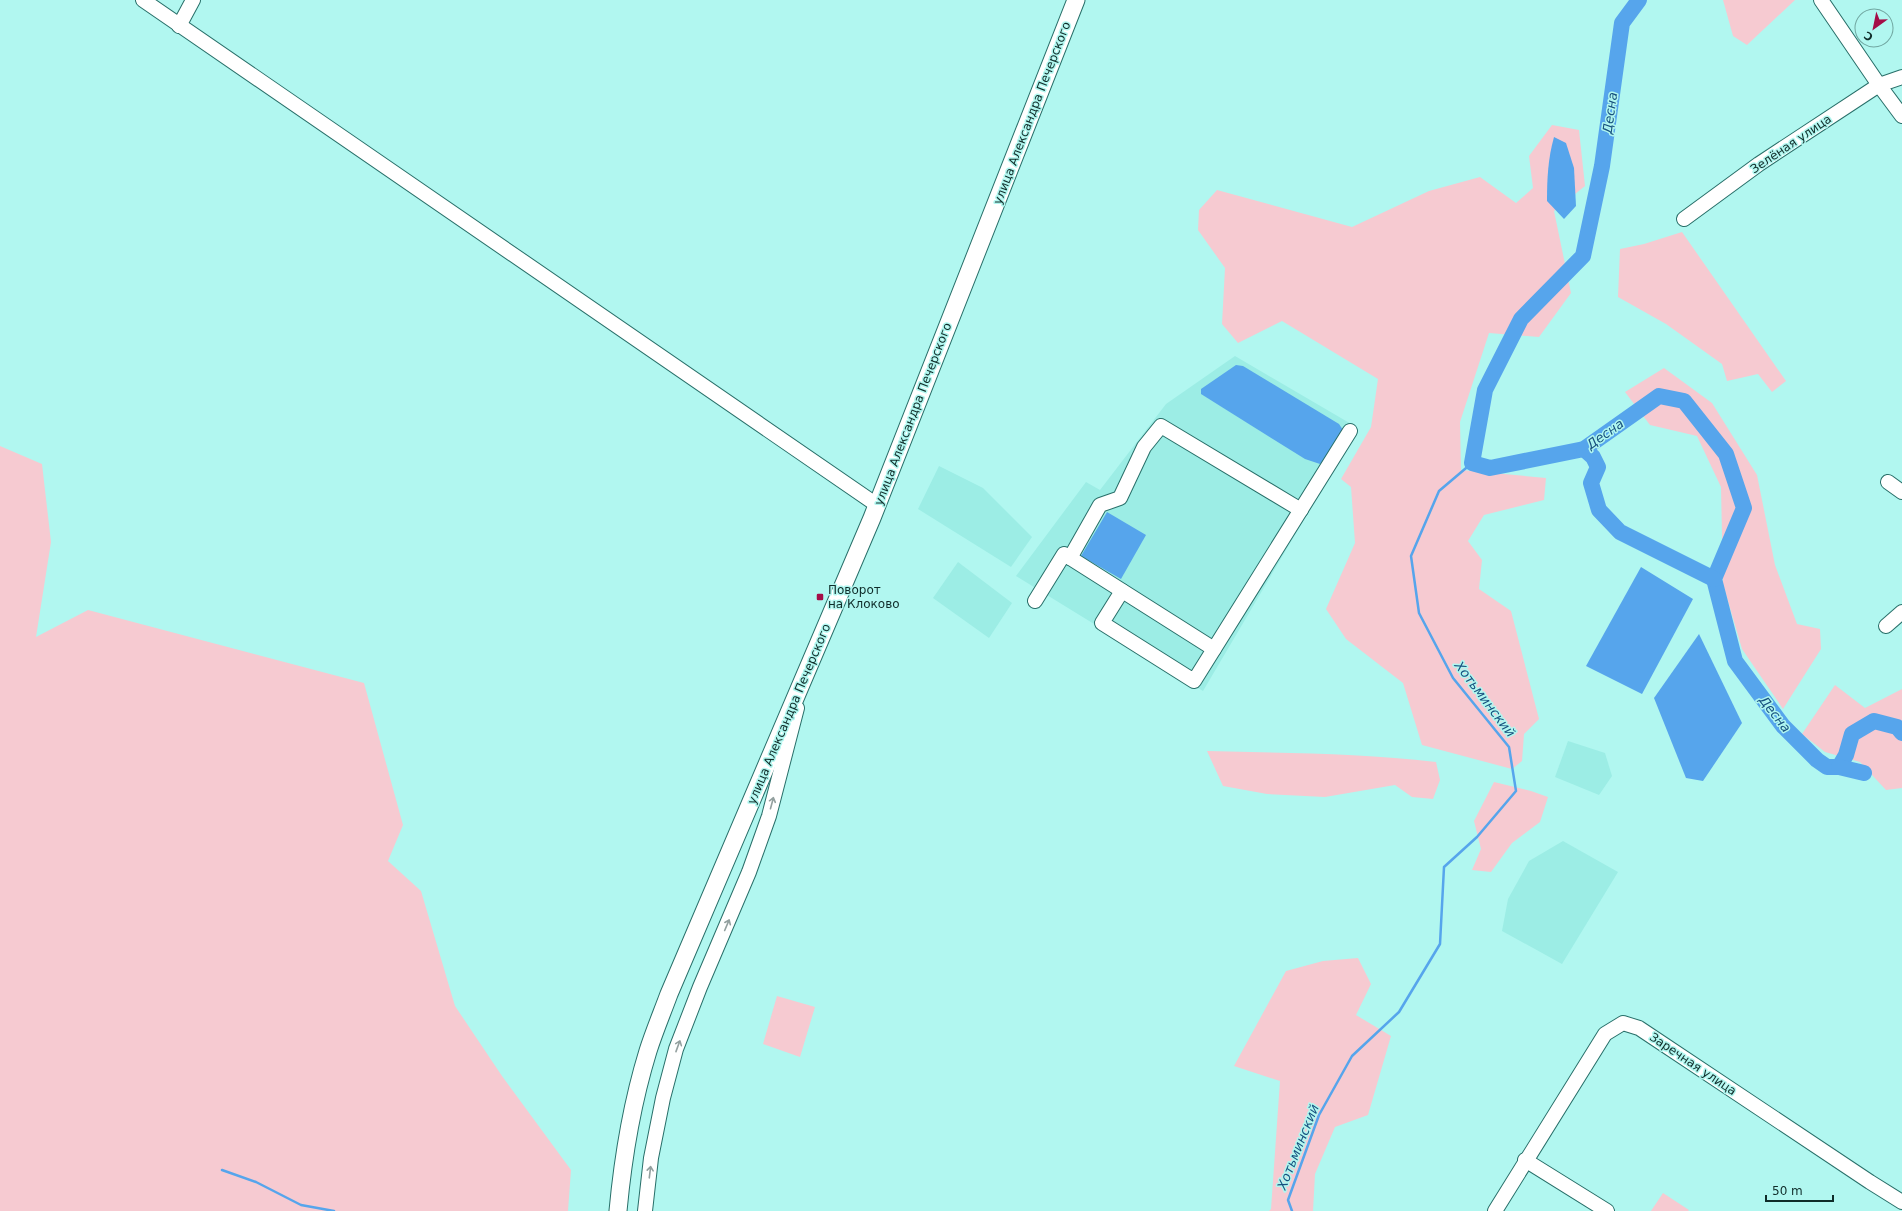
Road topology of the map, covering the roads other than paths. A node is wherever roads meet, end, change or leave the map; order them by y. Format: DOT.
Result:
graph roads {
  1 [pos="143,0"];
  2 [pos="193,0"];
  3 [pos="1076,0"];
  4 [pos="1821,0"];
  5 [pos="179,26"];
  6 [pos="1902,77"];
  7 [pos="1879,85"];
  8 [pos="1902,116"];
  9 [pos="1684,219"];
  10 [pos="1350,431"];
  11 [pos="1888,482"];
  12 [pos="1902,492"];
  13 [pos="877,505"];
  14 [pos="1300,510"];
  15 [pos="1070,558"];
  16 [pos="1122,591"];
  17 [pos="1035,601"];
  18 [pos="1902,612"];
  19 [pos="1886,626"];
  20 [pos="1214,649"];
  21 [pos="806,676"];
  22 [pos="1525,1160"];
  23 [pos="1902,1202"];
  24 [pos="618,1211"];
  25 [pos="645,1211"];
  26 [pos="1495,1211"];
  27 [pos="1607,1211"];
  1 -- 5 [label="street"];
  2 -- 5 [label="street"];
  3 -- 13 [label="main road, улица Александра Печерского"];
  4 -- 7 [label="street"];
  5 -- 13 [label="street"];
  6 -- 7 [label="street, Зелёная улица"];
  7 -- 8 [label="street"];
  7 -- 9 [label="street, Зелёная улица"];
  10 -- 14 [label="street"];
  11 -- 12 [label="street"];
  13 -- 21 [label="main road, улица Александра Печерского"];
  14 -- 15 [label="street"];
  14 -- 20 [label="street"];
  15 -- 16 [label="street"];
  15 -- 17 [label="street"];
  16 -- 20 [label="street"];
  16 -- 20 [label="street"];
  18 -- 19 [label="street"];
  21 -- 24 [label="main road, улица Александра Печерского"];
  25 -- 21 [label="street, one-way"];
  22 -- 23 [label="street, Заречная улица"];
  22 -- 26 [label="street, Заречная улица"];
  22 -- 27 [label="street"];
}
